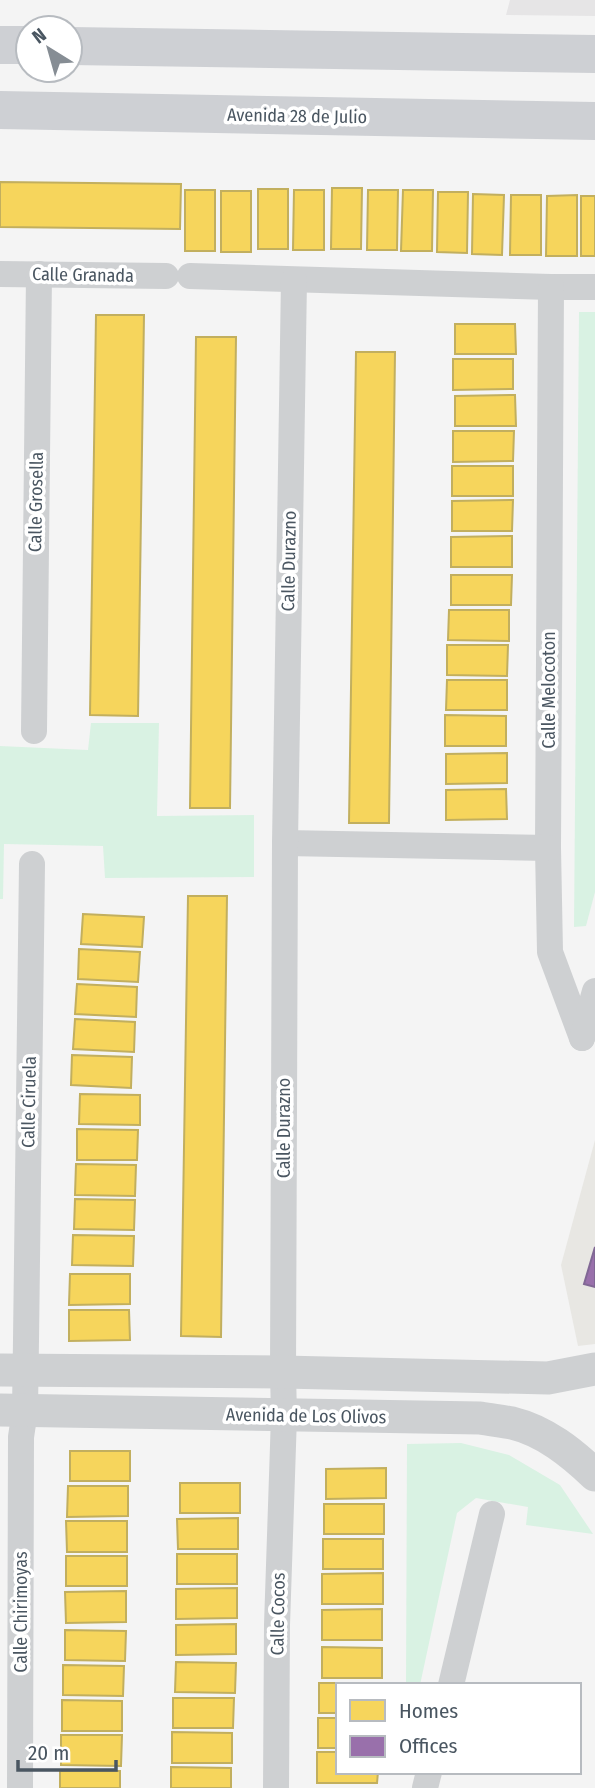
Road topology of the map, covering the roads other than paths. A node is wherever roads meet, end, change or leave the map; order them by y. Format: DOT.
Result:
graph roads {
  1 [pos="84,46"];
  2 [pos="595,54"];
  3 [pos="0,110"];
  4 [pos="595,121"];
  5 [pos="0,274"];
  6 [pos="38,274"];
  7 [pos="294,279"];
  8 [pos="551,287"];
  9 [pos="595,287"];
  10 [pos="34,731"];
  11 [pos="285,843"];
  12 [pos="548,848"];
  13 [pos="32,864"];
  14 [pos="595,991"];
  15 [pos="17,1360"];
  16 [pos="595,1369"];
  17 [pos="283,1372"];
  18 [pos="548,1378"];
  19 [pos="15,1419"];
  20 [pos="284,1428"];
  21 [pos="545,1436"];
  22 [pos="595,1475"];
  23 [pos="492,1514"];
  24 [pos="450,1683"];
  25 [pos="20,1788"];
  26 [pos="276,1788"];
  1 -- 2 [label="main road"];
  3 -- 4 [label="main road, Avenida 28 de Julio"];
  5 -- 6 [label="street, Calle Granada"];
  6 -- 7 [label="street, Calle Granada"];
  6 -- 10 [label="street, Calle Grosella"];
  7 -- 8 [label="street"];
  7 -- 11 [label="street, Calle Durazno"];
  8 -- 9 [label="street"];
  8 -- 12 [label="street, Calle Melocoton"];
  11 -- 12 [label="street"];
  11 -- 17 [label="street, Calle Durazno"];
  12 -- 14 [label="street, Calle Melocoton"];
  13 -- 15 [label="street, Calle Ciruela"];
  15 -- 17 [label="street"];
  15 -- 19 [label="street, Calle Ciruela"];
  16 -- 18 [label="street"];
  17 -- 18 [label="street"];
  17 -- 20 [label="street, Calle Durazno"];
  18 -- 21 [label="street"];
  19 -- 20 [label="street, Avenida de Los Olivos"];
  19 -- 25 [label="street, Calle Chirimoyas"];
  20 -- 21 [label="street, Avenida de Los Olivos"];
  20 -- 26 [label="street, Calle Cocos"];
  21 -- 22 [label="street, Avenida de Los Olivos"];
  23 -- 24 [label="street"];
}
